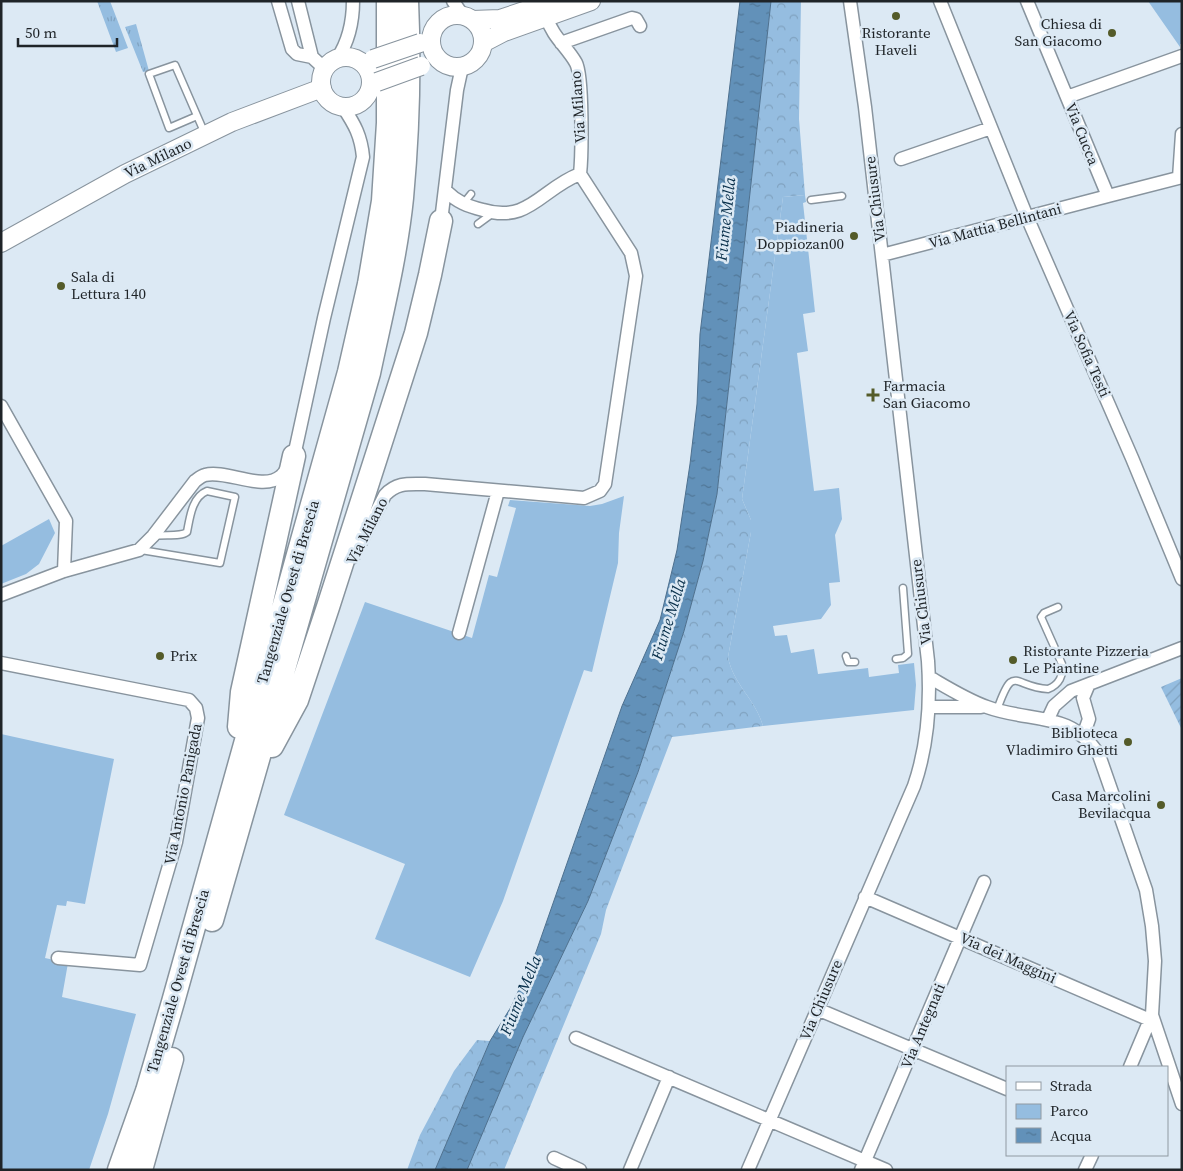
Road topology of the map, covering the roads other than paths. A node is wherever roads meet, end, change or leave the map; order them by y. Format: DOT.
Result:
graph roads {
  1 [pos="278,1"];
  2 [pos="298,1"];
  3 [pos="353,1"];
  4 [pos="388,1"];
  5 [pos="407,1"];
  6 [pos="453,1"];
  7 [pos="554,1"];
  8 [pos="591,1"];
  9 [pos="850,1"];
  10 [pos="940,1"];
  11 [pos="1027,1"];
  12 [pos="468,18"];
  13 [pos="547,18"];
  14 [pos="640,26"];
  15 [pos="426,40"];
  16 [pos="483,43"];
  17 [pos="561,44"];
  18 [pos="1182,56"];
  19 [pos="312,57"];
  20 [pos="367,60"];
  21 [pos="441,62"];
  22 [pos="331,64"];
  23 [pos="462,67"];
  24 [pos="374,84"];
  25 [pos="322,88"];
  26 [pos="1067,97"];
  27 [pos="343,107"];
  28 [pos="197,116"];
  29 [pos="991,128"];
  30 [pos="1182,134"];
  31 [pos="206,135"];
  32 [pos="900,159"];
  33 [pos="580,174"];
  34 [pos="1180,178"];
  35 [pos="446,190"];
  36 [pos="842,196"];
  37 [pos="1108,196"];
  38 [pos="467,199"];
  39 [pos="812,200"];
  40 [pos="499,211"];
  41 [pos="1027,217"];
  42 [pos="441,221"];
  43 [pos="478,224"];
  44 [pos="1,243"];
  45 [pos="882,255"];
  46 [pos="1,406"];
  47 [pos="294,456"];
  48 [pos="498,491"];
  49 [pos="152,536"];
  50 [pos="139,550"];
  51 [pos="64,571"];
  52 [pos="1182,579"];
  53 [pos="903,588"];
  54 [pos="1,595"];
  55 [pos="328,606"];
  56 [pos="1058,607"];
  57 [pos="459,633"];
  58 [pos="1182,648"];
  59 [pos="846,656"];
  60 [pos="896,659"];
  61 [pos="855,662"];
  62 [pos="1,663"];
  63 [pos="929,677"];
  64 [pos="1056,685"];
  65 [pos="1088,686"];
  66 [pos="1065,695"];
  67 [pos="930,707"];
  68 [pos="992,708"];
  69 [pos="1048,719"];
  70 [pos="1083,736"];
  71 [pos="243,782"];
  72 [pos="984,882"];
  73 [pos="865,897"];
  74 [pos="961,938"];
  75 [pos="58,958"];
  76 [pos="817,1009"];
  77 [pos="1151,1017"];
  78 [pos="576,1038"];
  79 [pos="913,1049"];
  80 [pos="1130,1066"];
  81 [pos="1177,1074"];
  82 [pos="669,1077"];
  83 [pos="1006,1089"];
  84 [pos="146,1091"];
  85 [pos="1182,1104"];
  86 [pos="770,1119"];
  87 [pos="1092,1156"];
  88 [pos="554,1158"];
  89 [pos="863,1165"];
  90 [pos="110,1170"];
  91 [pos="119,1170"];
  92 [pos="141,1170"];
  93 [pos="580,1170"];
  94 [pos="630,1170"];
  95 [pos="748,1170"];
  96 [pos="886,1170"];
  97 [pos="1085,1170"];
  1 -- 19 [label="street"];
  2 -- 19 [label="street"];
  3 -- 22 [label="street"];
  4 -- 71 [label="highway, Tangenziale Ovest di Brescia"];
  5 -- 71 [label="highway, Tangenziale Ovest di Brescia"];
  6 -- 12 [label="street"];
  7 -- 12 [label="main road"];
  8 -- 13 [label="main road"];
  9 -- 45 [label="street, Via Chiusure"];
  10 -- 29 [label="street, Via Sofia Testi"];
  11 -- 26 [label="street, Via Cucca"];
  12 -- 15 [label="main road"];
  12 -- 16 [label="main road"];
  13 -- 16 [label="main road"];
  13 -- 17 [label="street, Via Milano"];
  14 -- 17 [label="street"];
  15 -- 20 [label="main road, bridge"];
  15 -- 21 [label="main road"];
  16 -- 23 [label="main road"];
  17 -- 33 [label="street, Via Milano"];
  18 -- 26 [label="street"];
  19 -- 22 [label="street"];
  20 -- 22 [label="main road"];
  20 -- 24 [label="main road"];
  21 -- 23 [label="main road"];
  21 -- 24 [label="main road, bridge"];
  22 -- 25 [label="main road"];
  23 -- 35 [label="street"];
  24 -- 27 [label="main road"];
  25 -- 27 [label="main road"];
  25 -- 31 [label="main road, Via Milano"];
  26 -- 37 [label="street, Via Cucca"];
  27 -- 47 [label="street"];
  28 -- 28 [label="lane"];
  28 -- 31 [label="lane"];
  29 -- 32 [label="street"];
  29 -- 41 [label="street, Via Sofia Testi"];
  30 -- 34 [label="street"];
  31 -- 44 [label="main road, Via Milano"];
  33 -- 40 [label="street"];
  33 -- 48 [label="street, Via Milano"];
  34 -- 37 [label="street"];
  35 -- 38 [label="street"];
  35 -- 42 [label="street"];
  36 -- 39 [label="lane"];
  37 -- 41 [label="street, Via Mattia Bellintani"];
  38 -- 40 [label="street"];
  38 -- 42 [label="street"];
  40 -- 43 [label="lane"];
  41 -- 45 [label="street, Via Mattia Bellintani"];
  41 -- 52 [label="street, Via Sofia Testi"];
  42 -- 55 [label="highway"];
  45 -- 63 [label="street, Via Chiusure"];
  46 -- 51 [label="street"];
  47 -- 49 [label="street"];
  47 -- 71 [label="highway"];
  48 -- 55 [label="street, Via Milano"];
  48 -- 57 [label="street"];
  49 -- 50 [label="street"];
  49 -- 50 [label="lane"];
  50 -- 51 [label="street"];
  51 -- 54 [label="street"];
  53 -- 60 [label="lane"];
  55 -- 71 [label="highway"];
  56 -- 64 [label="lane"];
  58 -- 65 [label="street"];
  59 -- 61 [label="lane"];
  62 -- 75 [label="street, Via Antonio Panigada"];
  63 -- 67 [label="street, Via Chiusure"];
  63 -- 68 [label="street"];
  64 -- 66 [label="lane"];
  64 -- 68 [label="lane"];
  65 -- 66 [label="street"];
  65 -- 70 [label="street"];
  66 -- 69 [label="street"];
  67 -- 68 [label="street"];
  67 -- 73 [label="street, Via Chiusure"];
  68 -- 69 [label="street"];
  69 -- 70 [label="street"];
  70 -- 77 [label="street"];
  71 -- 84 [label="highway, Tangenziale Ovest di Brescia"];
  71 -- 92 [label="highway, Tangenziale Ovest di Brescia"];
  72 -- 74 [label="street, Via Antegnati"];
  73 -- 74 [label="street, Via dei Maggini"];
  73 -- 76 [label="street, Via Chiusure"];
  74 -- 77 [label="street, Via dei Maggini"];
  74 -- 79 [label="street, Via Antegnati"];
  76 -- 79 [label="street"];
  76 -- 86 [label="street, Via Chiusure"];
  77 -- 80 [label="street"];
  77 -- 81 [label="street"];
  78 -- 82 [label="street"];
  79 -- 83 [label="street"];
  79 -- 89 [label="street, Via Antegnati"];
  81 -- 85 [label="street"];
  82 -- 86 [label="street"];
  82 -- 94 [label="street"];
  84 -- 90 [label="highway"];
  84 -- 91 [label="highway, Tangenziale Ovest di Brescia"];
  86 -- 89 [label="street"];
  86 -- 95 [label="street, Via Chiusure"];
  87 -- 97 [label="street"];
  88 -- 93 [label="street"];
  89 -- 96 [label="street"];
}
